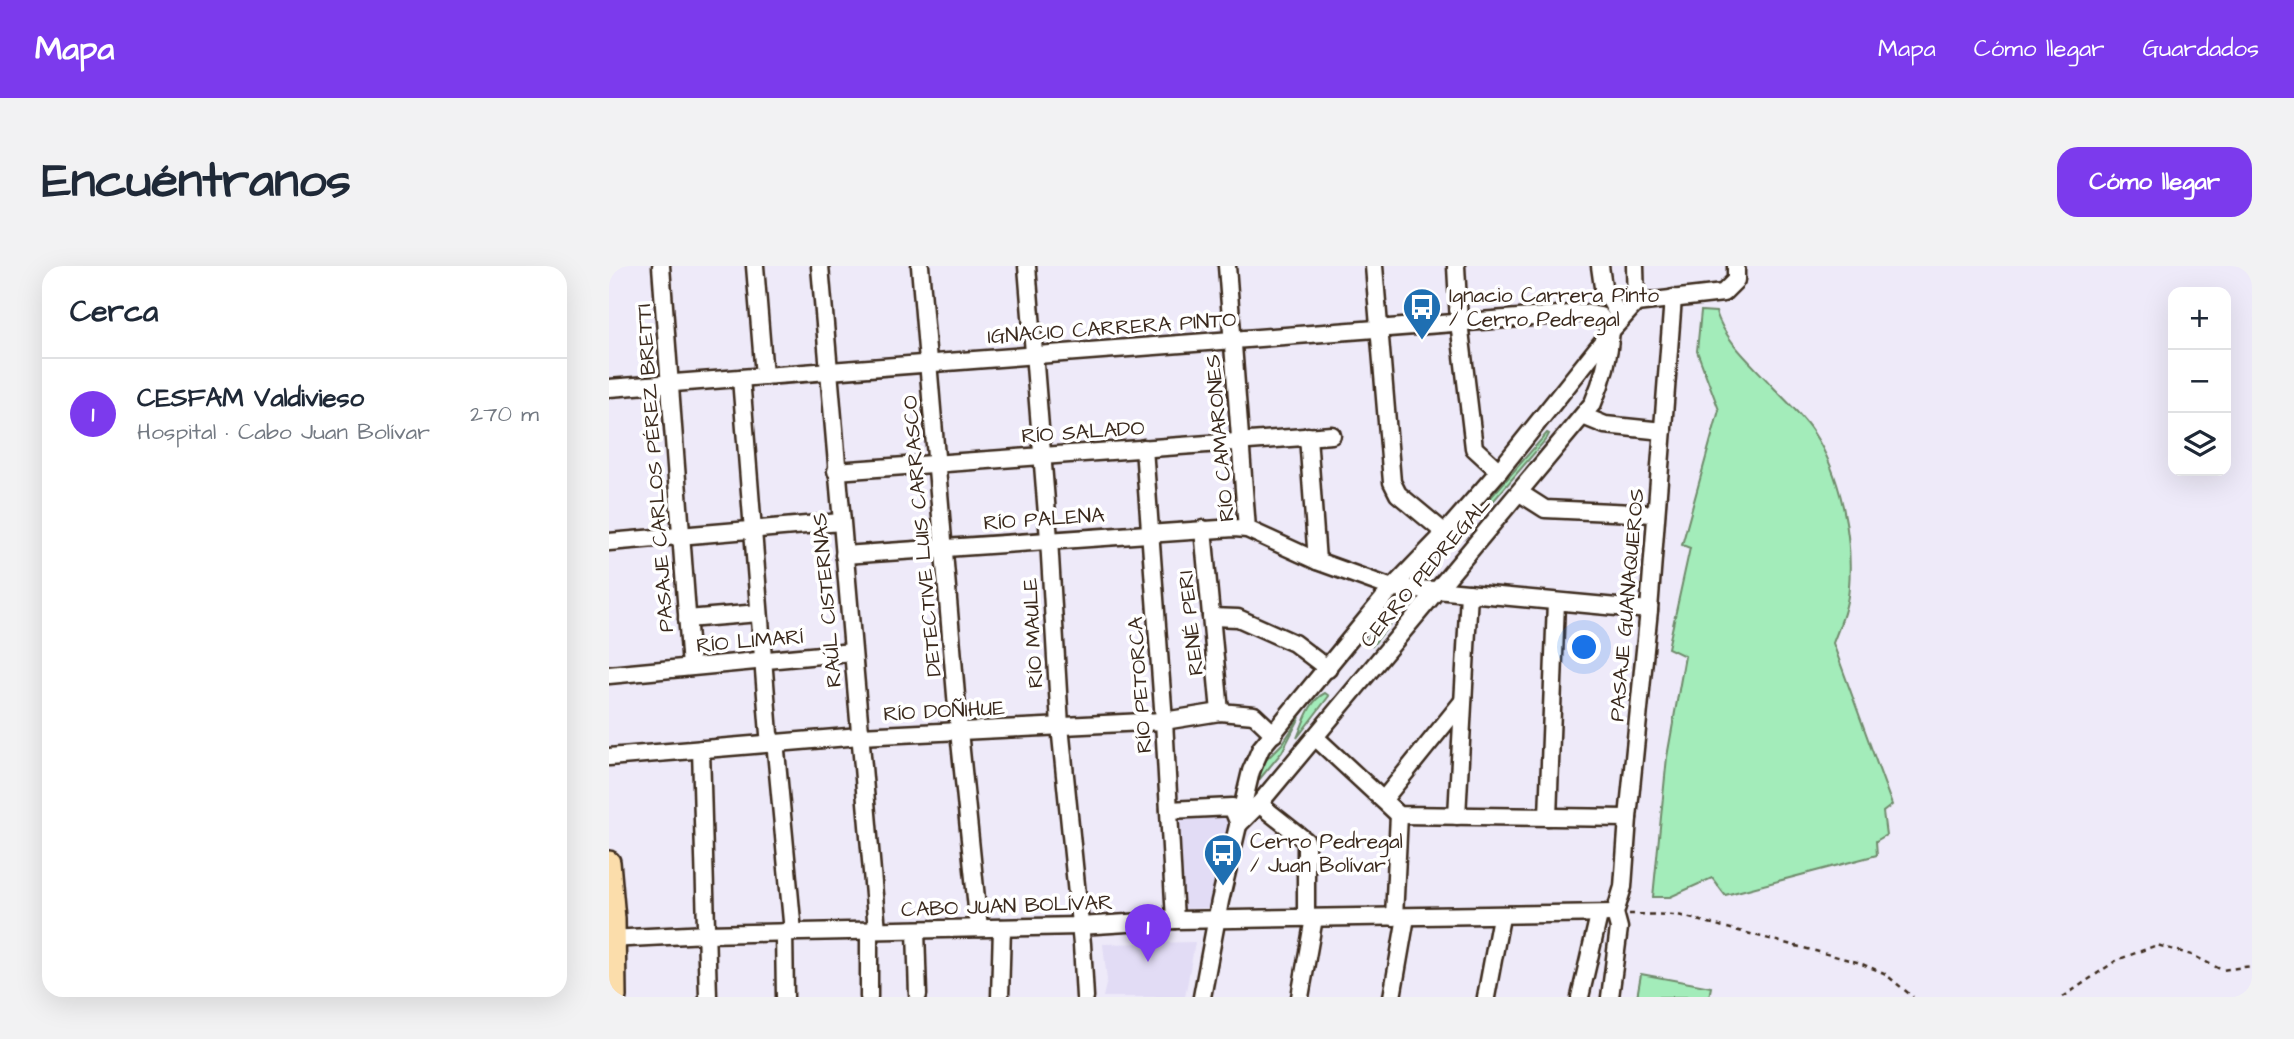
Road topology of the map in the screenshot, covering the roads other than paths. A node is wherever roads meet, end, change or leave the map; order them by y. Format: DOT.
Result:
graph roads {
  1 [pos="661,266"];
  2 [pos="755,266"];
  3 [pos="820,266"];
  4 [pos="921,266"];
  5 [pos="1027,266"];
  6 [pos="1227,266"];
  7 [pos="1374,266"];
  8 [pos="1456,266"];
  9 [pos="1600,266"];
  10 [pos="1635,266"];
  11 [pos="1736,273"];
  12 [pos="1673,298"];
  13 [pos="1636,303"];
  14 [pos="1459,322"];
  15 [pos="1616,325"];
  16 [pos="1380,328"];
  17 [pos="1232,340"];
  18 [pos="1033,355"];
  19 [pos="928,363"];
  20 [pos="828,371"];
  21 [pos="764,376"];
  22 [pos="741,378"];
  23 [pos="670,383"];
  24 [pos="609,388"];
  25 [pos="1583,416"];
  26 [pos="1663,431"];
  27 [pos="1332,435"];
  28 [pos="1308,436"];
  29 [pos="1240,442"];
  30 [pos="1144,448"];
  31 [pos="1042,456"];
  32 [pos="937,463"];
  33 [pos="836,471"];
  34 [pos="1499,471"];
  35 [pos="1520,493"];
  36 [pos="1656,514"];
  37 [pos="841,522"];
  38 [pos="1203,529"];
  39 [pos="1247,529"];
  40 [pos="753,530"];
  41 [pos="1151,532"];
  42 [pos="1445,533"];
  43 [pos="681,536"];
  44 [pos="1049,539"];
  45 [pos="609,542"];
  46 [pos="944,547"];
  47 [pos="844,555"];
  48 [pos="1317,561"];
  49 [pos="1392,588"];
  50 [pos="1436,590"];
  51 [pos="1469,593"];
  52 [pos="1556,601"];
  53 [pos="1649,611"];
  54 [pos="759,613"];
  55 [pos="1211,617"];
  56 [pos="687,620"];
  57 [pos="852,652"];
  58 [pos="763,661"];
  59 [pos="691,667"];
  60 [pos="1328,669"];
  61 [pos="609,675"];
  62 [pos="1464,701"];
  63 [pos="1220,712"];
  64 [pos="1164,721"];
  65 [pos="1060,726"];
  66 [pos="959,731"];
  67 [pos="1274,734"];
  68 [pos="860,736"];
  69 [pos="1315,737"];
  70 [pos="773,744"];
  71 [pos="701,750"];
  72 [pos="609,757"];
  73 [pos="1384,799"];
  74 [pos="1259,804"];
  75 [pos="1169,810"];
  76 [pos="1399,815"];
  77 [pos="1457,816"];
  78 [pos="1548,817"];
  79 [pos="1627,818"];
  80 [pos="1239,824"];
  81 [pos="609,862"];
  82 [pos="1607,914"];
  83 [pos="1501,916"];
  84 [pos="1400,917"];
  85 [pos="1310,918"];
  86 [pos="1175,920"];
  87 [pos="1216,920"];
  88 [pos="1080,926"];
  89 [pos="979,928"];
  90 [pos="1002,928"];
  91 [pos="916,930"];
  92 [pos="873,931"];
  93 [pos="788,932"];
  94 [pos="707,934"];
  95 [pos="612,939"];
  96 [pos="918,995"];
  97 [pos="615,997"];
  98 [pos="708,997"];
  99 [pos="785,997"];
  100 [pos="869,997"];
  101 [pos="1000,997"];
  102 [pos="1085,997"];
  103 [pos="1202,997"];
  104 [pos="1300,997"];
  105 [pos="1392,997"];
  106 [pos="1486,997"];
  107 [pos="1580,997"];
  108 [pos="1610,997"];
  1 -- 23 [label="street, PASAJE CARLOS PÉREZ BRETTI"];
  2 -- 21 [label="street"];
  3 -- 20 [label="street, RAÚL CISTERNAS"];
  4 -- 19 [label="street, DETECTIVE LUIS CARRASCO"];
  5 -- 18 [label="street, RÍO MAULE"];
  6 -- 17 [label="street, RÍO CAMARONES"];
  7 -- 16 [label="street"];
  8 -- 14 [label="street"];
  9 -- 15 [label="street"];
  10 -- 13 [label="street"];
  11 -- 12 [label="street"];
  12 -- 13 [label="street"];
  12 -- 26 [label="street, PASAJE GUANAQUEROS"];
  13 -- 15 [label="street, CERRO PEDREGAL"];
  14 -- 15 [label="street, IGNACIO CARRERA PINTO"];
  14 -- 16 [label="street, IGNACIO CARRERA PINTO"];
  14 -- 34 [label="street"];
  15 -- 25 [label="street, CERRO PEDREGAL"];
  15 -- 34 [label="street, CERRO PEDREGAL"];
  16 -- 17 [label="street, IGNACIO CARRERA PINTO"];
  16 -- 42 [label="street"];
  17 -- 18 [label="street, IGNACIO CARRERA PINTO"];
  17 -- 29 [label="street, RÍO CAMARONES"];
  18 -- 19 [label="street, IGNACIO CARRERA PINTO"];
  18 -- 31 [label="street, RÍO MAULE"];
  19 -- 20 [label="street, IGNACIO CARRERA PINTO"];
  19 -- 32 [label="street, DETECTIVE LUIS CARRASCO"];
  20 -- 21 [label="street, IGNACIO CARRERA PINTO"];
  20 -- 33 [label="street, RAÚL CISTERNAS"];
  21 -- 22 [label="street, IGNACIO CARRERA PINTO"];
  22 -- 23 [label="street, IGNACIO CARRERA PINTO"];
  22 -- 40 [label="street"];
  23 -- 24 [label="street, IGNACIO CARRERA PINTO"];
  23 -- 43 [label="street, PASAJE CARLOS PÉREZ BRETTI"];
  25 -- 26 [label="street"];
  25 -- 35 [label="street, CERRO PEDREGAL"];
  26 -- 36 [label="street, PASAJE GUANAQUEROS"];
  27 -- 28 [label="street, RÍO SALADO"];
  28 -- 29 [label="street, RÍO SALADO"];
  28 -- 48 [label="street"];
  29 -- 30 [label="street, RÍO SALADO"];
  29 -- 39 [label="street, RÍO CAMARONES"];
  30 -- 31 [label="street, RÍO SALADO"];
  30 -- 41 [label="street, RÍO PETORCA"];
  31 -- 32 [label="street, RÍO SALADO"];
  31 -- 44 [label="street, RÍO MAULE"];
  32 -- 33 [label="street, RÍO SALADO"];
  32 -- 46 [label="street, DETECTIVE LUIS CARRASCO"];
  33 -- 37 [label="street, RAÚL CISTERNAS"];
  34 -- 42 [label="street, CERRO PEDREGAL"];
  35 -- 36 [label="street"];
  35 -- 50 [label="street, CERRO PEDREGAL"];
  36 -- 53 [label="street, PASAJE GUANAQUEROS"];
  37 -- 40 [label="street"];
  37 -- 47 [label="street, RAÚL CISTERNAS"];
  38 -- 39 [label="street, RÍO PALENA"];
  38 -- 41 [label="street, RÍO PALENA"];
  38 -- 55 [label="street, RENÉ PERI"];
  39 -- 48 [label="street, RÍO CAMARONES"];
  40 -- 43 [label="street"];
  40 -- 54 [label="street"];
  41 -- 44 [label="street, RÍO PALENA"];
  41 -- 64 [label="street, RÍO PETORCA"];
  42 -- 49 [label="street, CERRO PEDREGAL"];
  43 -- 45 [label="street"];
  43 -- 56 [label="street, PASAJE CARLOS PÉREZ BRETTI"];
  44 -- 46 [label="street, RÍO PALENA"];
  44 -- 65 [label="street, RÍO MAULE"];
  46 -- 47 [label="street, RÍO PALENA"];
  46 -- 66 [label="street, DETECTIVE LUIS CARRASCO"];
  47 -- 57 [label="street, RAÚL CISTERNAS"];
  48 -- 49 [label="street, RÍO CAMARONES"];
  49 -- 50 [label="street, RÍO CAMARONES"];
  49 -- 60 [label="street, CERRO PEDREGAL"];
  50 -- 51 [label="street, RÍO CAMARONES"];
  50 -- 69 [label="street, CERRO PEDREGAL"];
  51 -- 52 [label="street, RÍO CAMARONES"];
  51 -- 62 [label="street"];
  52 -- 53 [label="street, RÍO CAMARONES"];
  52 -- 78 [label="street"];
  53 -- 79 [label="street, PASAJE GUANAQUEROS"];
  54 -- 56 [label="street"];
  54 -- 58 [label="street"];
  55 -- 60 [label="street"];
  55 -- 63 [label="street, RENÉ PERI"];
  56 -- 59 [label="street, PASAJE CARLOS PÉREZ BRETTI"];
  57 -- 58 [label="street, RÍO LIMARÍ"];
  57 -- 68 [label="street, RAÚL CISTERNAS"];
  58 -- 59 [label="street, RÍO LIMARÍ"];
  58 -- 70 [label="street"];
  59 -- 61 [label="street, RÍO LIMARÍ"];
  60 -- 67 [label="street, CERRO PEDREGAL"];
  62 -- 73 [label="street"];
  62 -- 77 [label="street"];
  63 -- 64 [label="street, RÍO DOÑIHUE"];
  63 -- 67 [label="street, RÍO DOÑIHUE"];
  64 -- 65 [label="street, RÍO DOÑIHUE"];
  64 -- 75 [label="street, RÍO PETORCA"];
  65 -- 66 [label="street, RÍO DOÑIHUE"];
  65 -- 88 [label="street, RÍO MAULE"];
  66 -- 68 [label="street, RÍO DOÑIHUE"];
  66 -- 89 [label="street, DETECTIVE LUIS CARRASCO"];
  67 -- 80 [label="street, CERRO PEDREGAL"];
  68 -- 70 [label="street, RÍO DOÑIHUE"];
  68 -- 92 [label="street, RAÚL CISTERNAS"];
  69 -- 73 [label="street"];
  69 -- 74 [label="street, CERRO PEDREGAL"];
  70 -- 71 [label="street, RÍO DOÑIHUE"];
  70 -- 93 [label="street"];
  71 -- 72 [label="street, RÍO DOÑIHUE"];
  71 -- 94 [label="street"];
  73 -- 76 [label="street"];
  74 -- 80 [label="street, CERRO PEDREGAL"];
  74 -- 85 [label="street"];
  75 -- 80 [label="street"];
  75 -- 86 [label="street, RÍO PETORCA"];
  76 -- 77 [label="street"];
  76 -- 84 [label="street"];
  77 -- 78 [label="street"];
  78 -- 79 [label="street"];
  79 -- 82 [label="street, PASAJE GUANAQUEROS"];
  80 -- 87 [label="street, CERRO PEDREGAL"];
  81 -- 95 [label="main road"];
  82 -- 83 [label="street, CABO JUAN BOLÍVAR"];
  82 -- 107 [label="street, PASAJE GUANAQUEROS"];
  82 -- 108 [label="street"];
  83 -- 84 [label="street, CABO JUAN BOLÍVAR"];
  83 -- 106 [label="street"];
  84 -- 85 [label="street, CABO JUAN BOLÍVAR"];
  84 -- 105 [label="street"];
  85 -- 87 [label="street, CABO JUAN BOLÍVAR"];
  85 -- 104 [label="street"];
  86 -- 87 [label="street, CABO JUAN BOLÍVAR"];
  86 -- 88 [label="street, CABO JUAN BOLÍVAR"];
  87 -- 103 [label="street, CERRO PEDREGAL"];
  88 -- 90 [label="street, CABO JUAN BOLÍVAR"];
  88 -- 102 [label="street, RÍO MAULE"];
  89 -- 90 [label="street, CABO JUAN BOLÍVAR"];
  89 -- 91 [label="street, CABO JUAN BOLÍVAR"];
  90 -- 101 [label="street"];
  91 -- 92 [label="street, CABO JUAN BOLÍVAR"];
  91 -- 96 [label="street"];
  92 -- 93 [label="street, CABO JUAN BOLÍVAR"];
  92 -- 100 [label="street, RAÚL CISTERNAS"];
  93 -- 94 [label="street, CABO JUAN BOLÍVAR"];
  93 -- 99 [label="street"];
  94 -- 95 [label="street, CABO JUAN BOLÍVAR"];
  94 -- 98 [label="street"];
  95 -- 97 [label="main road"];
}
